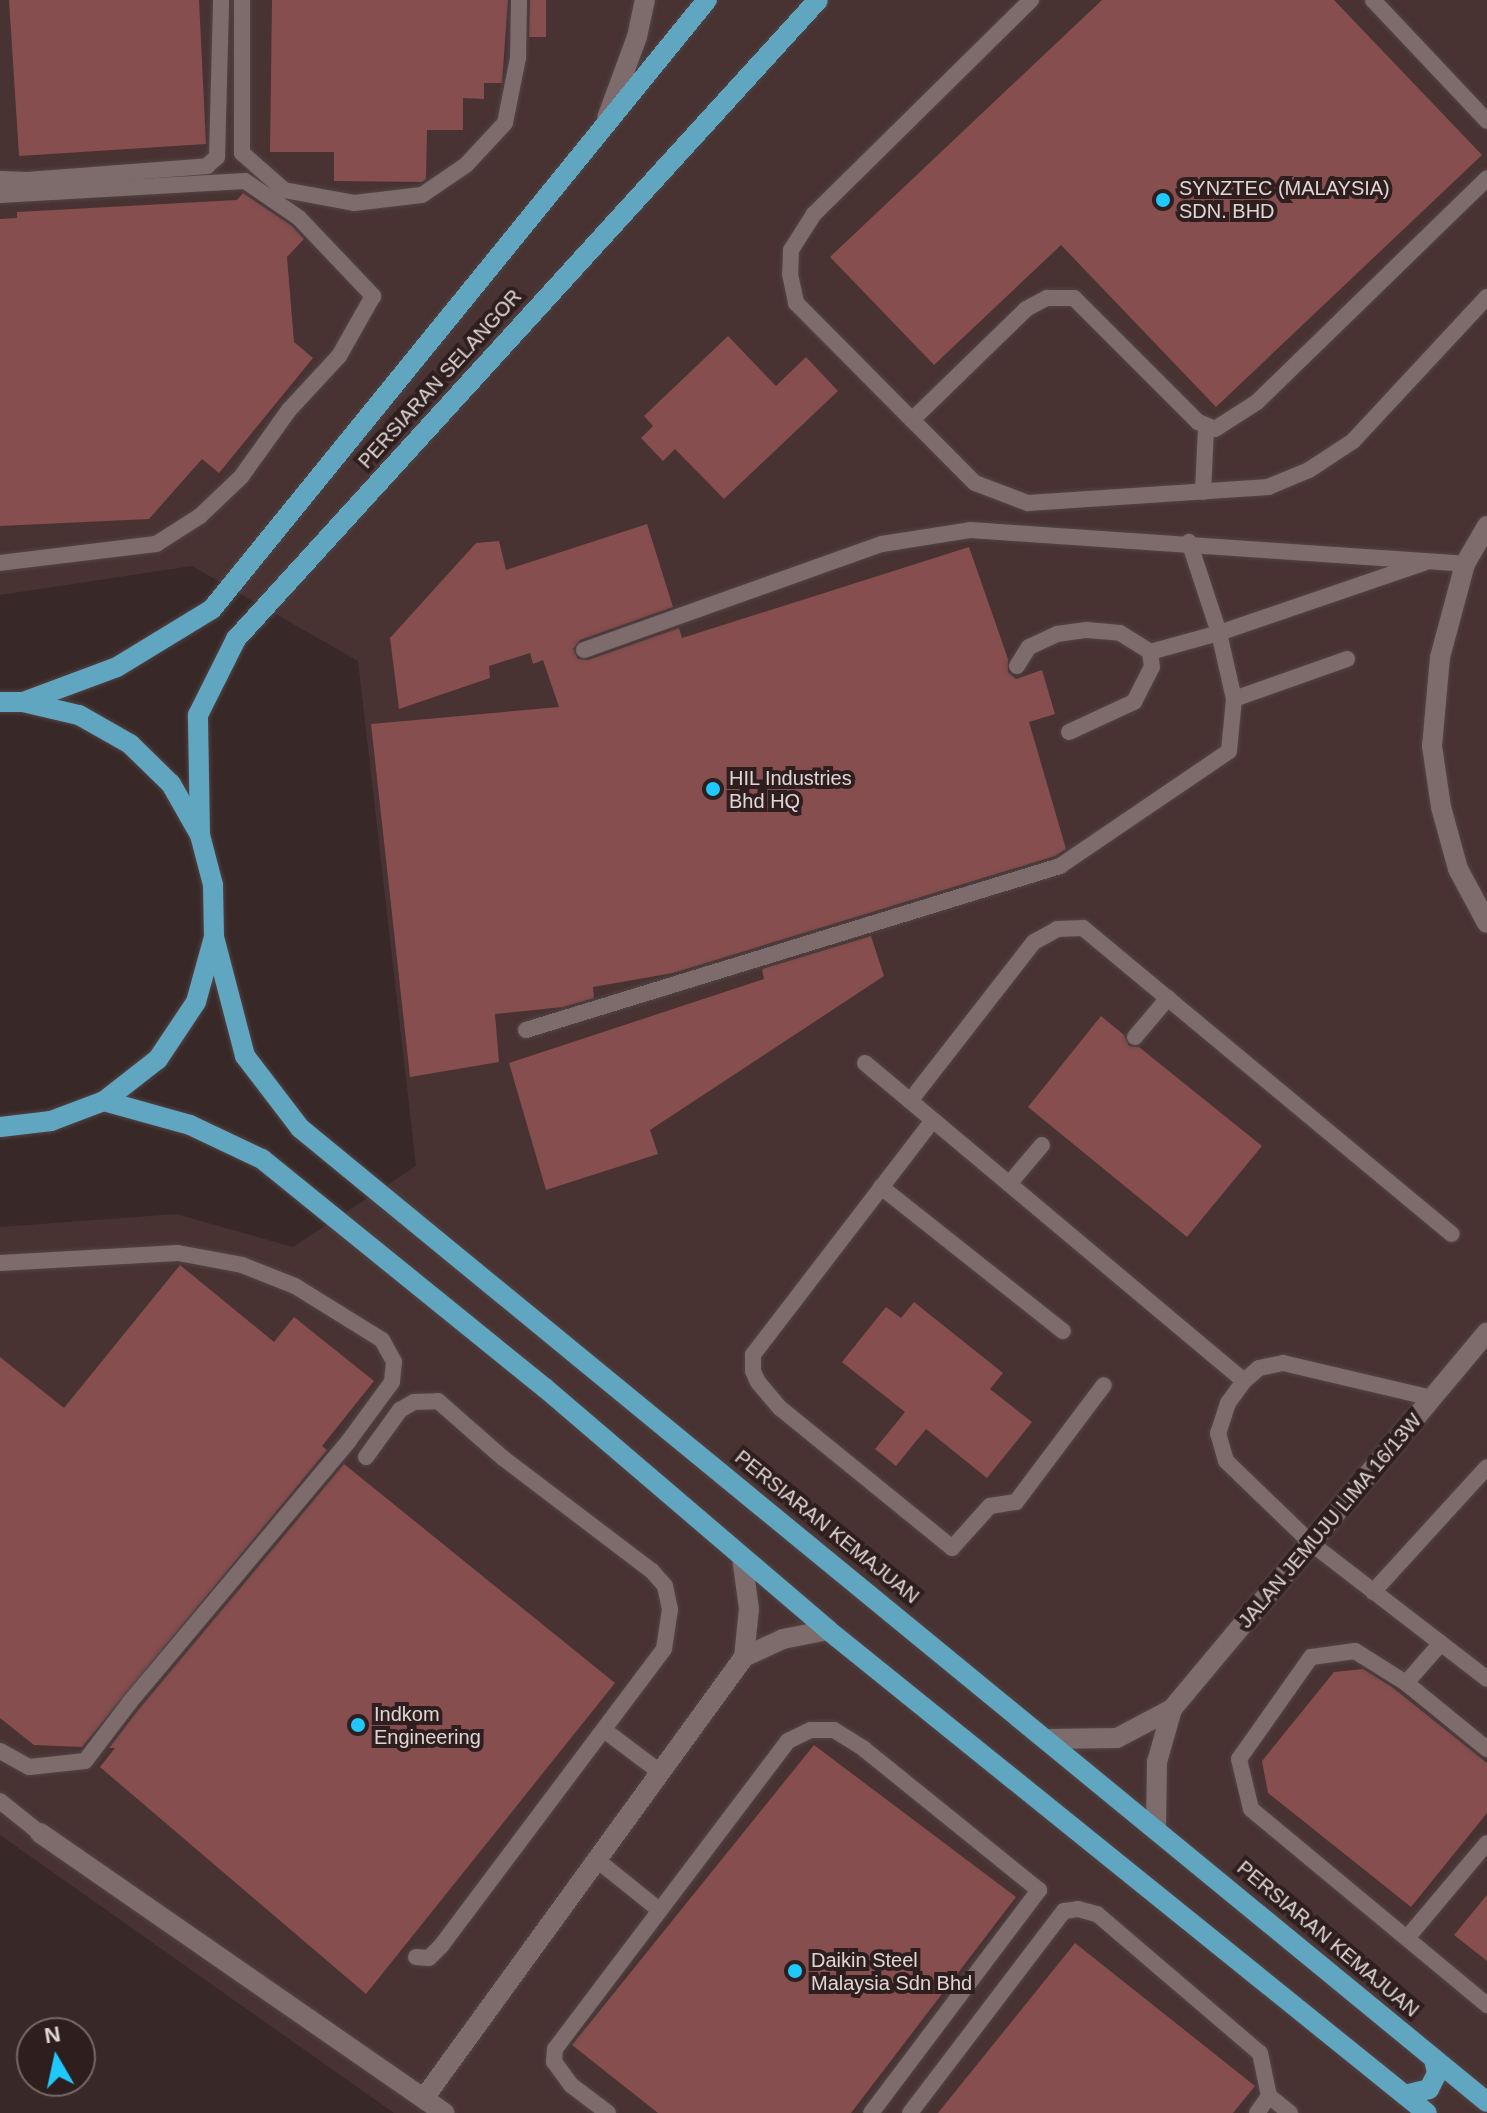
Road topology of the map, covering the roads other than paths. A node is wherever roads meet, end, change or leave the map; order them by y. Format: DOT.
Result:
graph roads {
  1 [pos="221,0"];
  2 [pos="242,0"];
  3 [pos="519,0"];
  4 [pos="645,0"];
  5 [pos="707,0"];
  6 [pos="818,0"];
  7 [pos="1031,0"];
  8 [pos="1373,0"];
  9 [pos="607,118"];
  10 [pos="1487,121"];
  11 [pos="1487,178"];
  12 [pos="0,179"];
  13 [pos="0,195"];
  14 [pos="1487,297"];
  15 [pos="912,420"];
  16 [pos="1206,428"];
  17 [pos="1203,492"];
  18 [pos="1487,526"];
  19 [pos="1189,542"];
  20 [pos="1431,561"];
  21 [pos="0,563"];
  22 [pos="1465,564"];
  23 [pos="1219,633"];
  24 [pos="584,650"];
  25 [pos="1150,652"];
  26 [pos="1347,659"];
  27 [pos="1017,666"];
  28 [pos="1234,699"];
  29 [pos="0,702"];
  30 [pos="23,702"];
  31 [pos="1069,732"];
  32 [pos="200,835"];
  33 [pos="1487,923"];
  34 [pos="214,937"];
  35 [pos="1168,998"];
  36 [pos="526,1030"];
  37 [pos="1135,1037"];
  38 [pos="865,1063"];
  39 [pos="104,1101"];
  40 [pos="910,1101"];
  41 [pos="933,1120"];
  42 [pos="0,1127"];
  43 [pos="1042,1145"];
  44 [pos="1009,1184"];
  45 [pos="881,1187"];
  46 [pos="1451,1234"];
  47 [pos="0,1263"];
  48 [pos="1063,1331"];
  49 [pos="1487,1332"];
  50 [pos="1244,1381"];
  51 [pos="1104,1385"];
  52 [pos="1432,1398"];
  53 [pos="366,1457"];
  54 [pos="1487,1467"];
  55 [pos="1312,1544"];
  56 [pos="742,1557"];
  57 [pos="1373,1592"];
  58 [pos="828,1630"];
  59 [pos="1441,1643"];
  60 [pos="744,1657"];
  61 [pos="1487,1679"];
  62 [pos="1406,1683"];
  63 [pos="1172,1709"];
  64 [pos="604,1730"];
  65 [pos="1049,1739"];
  66 [pos="1487,1749"];
  67 [pos="0,1751"];
  68 [pos="660,1772"];
  69 [pos="0,1801"];
  70 [pos="1156,1826"];
  71 [pos="40,1833"];
  72 [pos="1487,1843"];
  73 [pos="597,1860"];
  74 [pos="658,1909"];
  75 [pos="1407,1938"];
  76 [pos="416,1957"];
  77 [pos="1487,2005"];
  78 [pos="1434,2059"];
  79 [pos="1405,2095"];
  80 [pos="1269,2096"];
  81 [pos="424,2098"];
  82 [pos="1487,2102"];
  83 [pos="1287,2112"];
  84 [pos="445,2113"];
  85 [pos="608,2113"];
  86 [pos="871,2113"];
  87 [pos="910,2113"];
  88 [pos="1257,2113"];
  89 [pos="1427,2113"];
  1 -- 12 [label="lane"];
  2 -- 3 [label="lane"];
  4 -- 9 [label="street"];
  5 -- 9 [label="main road, PERSIARAN SELANGOR"];
  6 -- 32 [label="main road, PERSIARAN SELANGOR"];
  7 -- 15 [label="lane"];
  8 -- 10 [label="lane"];
  9 -- 30 [label="main road, PERSIARAN SELANGOR"];
  11 -- 16 [label="lane"];
  13 -- 21 [label="lane"];
  14 -- 17 [label="lane"];
  15 -- 16 [label="lane"];
  15 -- 17 [label="lane"];
  16 -- 17 [label="lane"];
  18 -- 22 [label="street"];
  19 -- 20 [label="lane"];
  19 -- 23 [label="lane"];
  19 -- 24 [label="lane"];
  20 -- 22 [label="lane"];
  20 -- 23 [label="lane"];
  22 -- 33 [label="street"];
  23 -- 25 [label="lane"];
  23 -- 28 [label="lane"];
  25 -- 27 [label="lane"];
  25 -- 31 [label="lane"];
  26 -- 28 [label="lane"];
  28 -- 36 [label="lane"];
  29 -- 30 [label="main road"];
  30 -- 32 [label="main road"];
  32 -- 34 [label="main road"];
  34 -- 39 [label="main road"];
  34 -- 65 [label="main road, PERSIARAN KEMAJUAN"];
  35 -- 37 [label="lane"];
  35 -- 40 [label="lane"];
  35 -- 46 [label="lane"];
  38 -- 40 [label="lane"];
  39 -- 42 [label="main road"];
  39 -- 56 [label="main road"];
  40 -- 41 [label="lane"];
  41 -- 44 [label="lane"];
  41 -- 45 [label="lane"];
  43 -- 44 [label="lane"];
  44 -- 50 [label="lane"];
  45 -- 48 [label="lane"];
  45 -- 51 [label="lane"];
  47 -- 67 [label="lane"];
  49 -- 52 [label="street, JALAN JEMUJU LIMA 16/13W"];
  50 -- 52 [label="lane"];
  50 -- 55 [label="lane"];
  52 -- 55 [label="street, JALAN JEMUJU LIMA 16/13W"];
  53 -- 64 [label="lane"];
  54 -- 57 [label="lane"];
  55 -- 57 [label="lane"];
  55 -- 63 [label="street, JALAN JEMUJU LIMA 16/13W"];
  56 -- 58 [label="main road"];
  56 -- 60 [label="street"];
  57 -- 59 [label="lane"];
  58 -- 60 [label="street"];
  58 -- 79 [label="main road"];
  59 -- 61 [label="lane"];
  59 -- 62 [label="lane"];
  60 -- 68 [label="street"];
  62 -- 66 [label="lane"];
  62 -- 75 [label="lane"];
  63 -- 65 [label="street, JALAN JEMUJU LIMA 16/13W"];
  63 -- 70 [label="street, JALAN JEMUJU LIMA 16/13W"];
  64 -- 68 [label="lane"];
  64 -- 76 [label="lane"];
  65 -- 70 [label="main road, PERSIARAN KEMAJUAN"];
  68 -- 73 [label="street"];
  69 -- 71 [label="lane"];
  70 -- 78 [label="main road, PERSIARAN KEMAJUAN"];
  71 -- 81 [label="street"];
  72 -- 75 [label="lane"];
  73 -- 74 [label="lane"];
  73 -- 81 [label="street"];
  74 -- 85 [label="lane"];
  74 -- 86 [label="lane"];
  75 -- 77 [label="lane"];
  78 -- 79 [label="main road"];
  78 -- 82 [label="main road, PERSIARAN KEMAJUAN"];
  79 -- 89 [label="main road"];
  80 -- 83 [label="lane"];
  80 -- 87 [label="lane"];
  80 -- 88 [label="lane"];
  81 -- 84 [label="street"];
}
